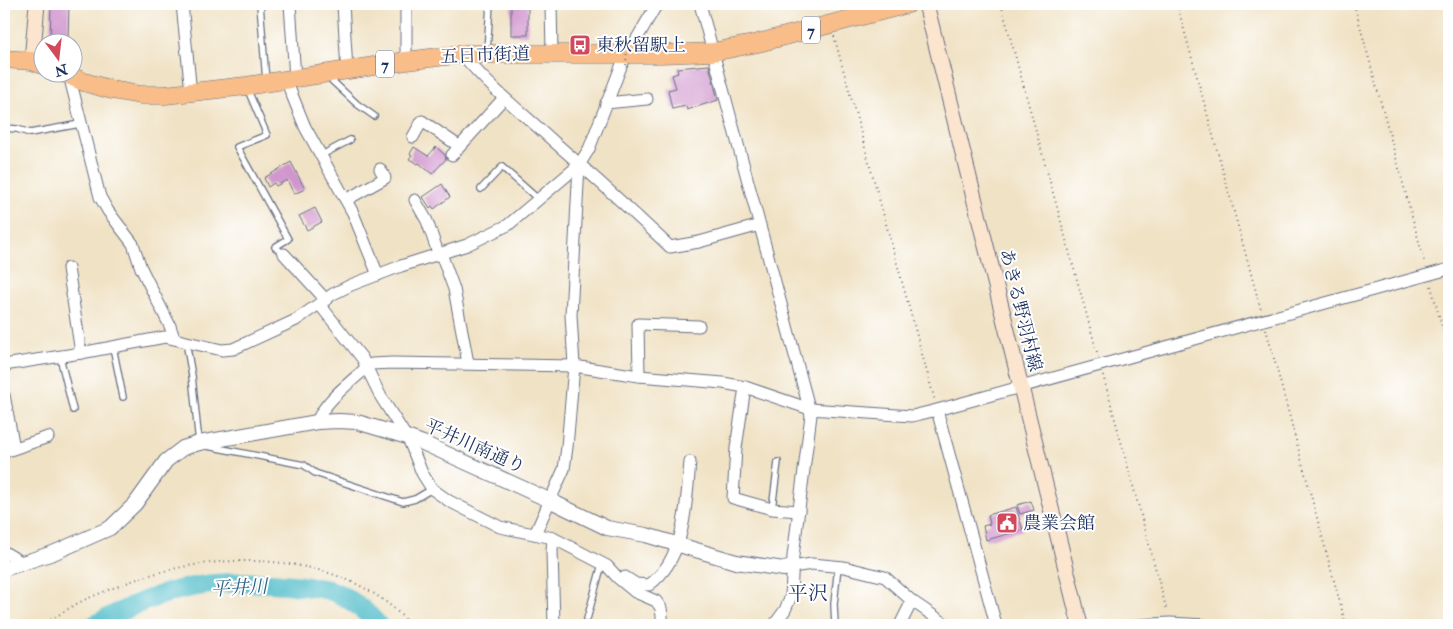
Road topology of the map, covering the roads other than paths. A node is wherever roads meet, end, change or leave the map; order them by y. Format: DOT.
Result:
graph roads {
  1 [pos="37,4"];
  2 [pos="182,4"];
  3 [pos="260,4"];
  4 [pos="290,4"];
  5 [pos="343,4"];
  6 [pos="406,4"];
  7 [pos="490,4"];
  8 [pos="551,4"];
  9 [pos="657,4"];
  10 [pos="700,4"];
  11 [pos="908,4"];
  12 [pos="926,4"];
  13 [pos="37,32"];
  14 [pos="713,52"];
  15 [pos="487,53"];
  16 [pos="462,54"];
  17 [pos="552,54"];
  18 [pos="627,54"];
  19 [pos="4,59"];
  20 [pos="406,61"];
  21 [pos="32,62"];
  22 [pos="346,70"];
  23 [pos="323,74"];
  24 [pos="291,79"];
  25 [pos="82,81"];
  26 [pos="67,82"];
  27 [pos="266,83"];
  28 [pos="246,86"];
  29 [pos="191,92"];
  30 [pos="504,98"];
  31 [pos="646,99"];
  32 [pos="606,103"];
  33 [pos="374,116"];
  34 [pos="80,124"];
  35 [pos="4,128"];
  36 [pos="413,137"];
  37 [pos="350,140"];
  38 [pos="320,156"];
  39 [pos="579,165"];
  40 [pos="380,169"];
  41 [pos="481,189"];
  42 [pos="538,199"];
  43 [pos="346,200"];
  44 [pos="415,200"];
  45 [pos="760,225"];
  46 [pos="284,254"];
  47 [pos="440,254"];
  48 [pos="68,268"];
  49 [pos="1449,269"];
  50 [pos="378,275"];
  51 [pos="323,302"];
  52 [pos="699,326"];
  53 [pos="174,338"];
  54 [pos="186,342"];
  55 [pos="112,347"];
  56 [pos="81,353"];
  57 [pos="60,357"];
  58 [pos="468,363"];
  59 [pos="4,365"];
  60 [pos="574,366"];
  61 [pos="367,367"];
  62 [pos="639,376"];
  63 [pos="745,387"];
  64 [pos="1021,387"];
  65 [pos="4,395"];
  66 [pos="123,397"];
  67 [pos="73,410"];
  68 [pos="810,410"];
  69 [pos="937,410"];
  70 [pos="317,422"];
  71 [pos="404,436"];
  72 [pos="48,437"];
  73 [pos="199,444"];
  74 [pos="9,450"];
  75 [pos="690,462"];
  76 [pos="778,462"];
  77 [pos="432,489"];
  78 [pos="550,500"];
  79 [pos="772,509"];
  80 [pos="798,511"];
  81 [pos="535,534"];
  82 [pos="553,538"];
  83 [pos="677,544"];
  84 [pos="4,552"];
  85 [pos="23,563"];
  86 [pos="604,565"];
  87 [pos="838,566"];
  88 [pos="792,567"];
  89 [pos="4,569"];
  90 [pos="912,601"];
  91 [pos="587,619"];
  92 [pos="554,625"];
  93 [pos="663,625"];
  94 [pos="774,625"];
  95 [pos="835,625"];
  96 [pos="900,625"];
  97 [pos="947,625"];
  98 [pos="996,625"];
  99 [pos="1080,625"];
  100 [pos="1138,625"];
  101 [pos="1204,625"];
  1 -- 13 [label="main road"];
  2 -- 29 [label="street"];
  3 -- 27 [label="lane"];
  4 -- 24 [label="street"];
  5 -- 22 [label="street"];
  6 -- 20 [label="street"];
  7 -- 15 [label="lane"];
  8 -- 17 [label="street"];
  9 -- 18 [label="street"];
  10 -- 14 [label="street"];
  11 -- 14 [label="main road, 五日市街道 / 7"];
  12 -- 64 [label="main road, あきる野羽村線"];
  14 -- 18 [label="main road, 五日市街道 / 7"];
  14 -- 45 [label="street"];
  15 -- 16 [label="main road, 五日市街道 / 7"];
  15 -- 17 [label="main road, 五日市街道 / 7"];
  16 -- 20 [label="main road, 五日市街道 / 7"];
  16 -- 30 [label="street"];
  17 -- 18 [label="main road, 五日市街道 / 7"];
  18 -- 32 [label="street"];
  19 -- 21 [label="main road"];
  20 -- 22 [label="main road, 五日市街道 / 7"];
  22 -- 23 [label="main road, 五日市街道 / 7"];
  23 -- 24 [label="main road, 五日市街道 / 7"];
  23 -- 33 [label="lane"];
  24 -- 27 [label="main road, 五日市街道 / 7"];
  24 -- 38 [label="street"];
  25 -- 29 [label="main road, 五日市街道 / 7"];
  26 -- 34 [label="street"];
  27 -- 28 [label="main road, 五日市街道 / 7"];
  28 -- 29 [label="main road, 五日市街道 / 7"];
  28 -- 46 [label="lane"];
  30 -- 36 [label="street"];
  30 -- 39 [label="street"];
  31 -- 32 [label="street"];
  32 -- 39 [label="street"];
  34 -- 35 [label="lane"];
  34 -- 53 [label="street"];
  37 -- 38 [label="lane"];
  38 -- 43 [label="street"];
  39 -- 42 [label="street"];
  39 -- 45 [label="street"];
  39 -- 60 [label="street"];
  40 -- 43 [label="street"];
  41 -- 42 [label="lane"];
  42 -- 47 [label="street"];
  43 -- 50 [label="street"];
  44 -- 47 [label="street"];
  45 -- 68 [label="street"];
  46 -- 51 [label="street"];
  47 -- 50 [label="street"];
  47 -- 58 [label="street"];
  48 -- 56 [label="street"];
  49 -- 64 [label="street"];
  50 -- 51 [label="street"];
  51 -- 54 [label="street"];
  51 -- 61 [label="street"];
  52 -- 62 [label="street"];
  53 -- 54 [label="street"];
  53 -- 55 [label="street"];
  54 -- 73 [label="lane"];
  55 -- 56 [label="street"];
  55 -- 66 [label="lane"];
  56 -- 57 [label="street"];
  57 -- 59 [label="street"];
  57 -- 67 [label="lane"];
  58 -- 60 [label="street"];
  58 -- 61 [label="street"];
  60 -- 62 [label="street"];
  60 -- 78 [label="street"];
  61 -- 70 [label="street"];
  61 -- 71 [label="street"];
  62 -- 63 [label="street"];
  63 -- 68 [label="street"];
  63 -- 79 [label="street"];
  64 -- 69 [label="street"];
  64 -- 99 [label="main road, あきる野羽村線"];
  65 -- 74 [label="street"];
  68 -- 69 [label="street"];
  68 -- 80 [label="street"];
  69 -- 98 [label="street"];
  70 -- 71 [label="street, 平井川南通り"];
  70 -- 73 [label="street, 平井川南通り"];
  71 -- 77 [label="street"];
  71 -- 78 [label="street, 平井川南通り"];
  72 -- 74 [label="street"];
  73 -- 77 [label="lane"];
  73 -- 85 [label="street, 平井川南通り"];
  75 -- 83 [label="street"];
  76 -- 79 [label="lane"];
  77 -- 81 [label="street"];
  78 -- 81 [label="street"];
  78 -- 83 [label="street, 平井川南通り"];
  79 -- 80 [label="street"];
  80 -- 88 [label="street"];
  81 -- 82 [label="street"];
  82 -- 86 [label="street"];
  82 -- 92 [label="street"];
  83 -- 86 [label="street"];
  83 -- 88 [label="street, 平井川南通り"];
  84 -- 85 [label="street"];
  85 -- 89 [label="street, 平井川南通り"];
  86 -- 91 [label="lane"];
  86 -- 93 [label="street"];
  87 -- 88 [label="street, 平井川南通り"];
  87 -- 90 [label="street, 平井川南通り"];
  87 -- 95 [label="lane"];
  88 -- 94 [label="street"];
  90 -- 96 [label="street"];
  90 -- 97 [label="street, 平井川南通り"];
  100 -- 101 [label="street"];
}
